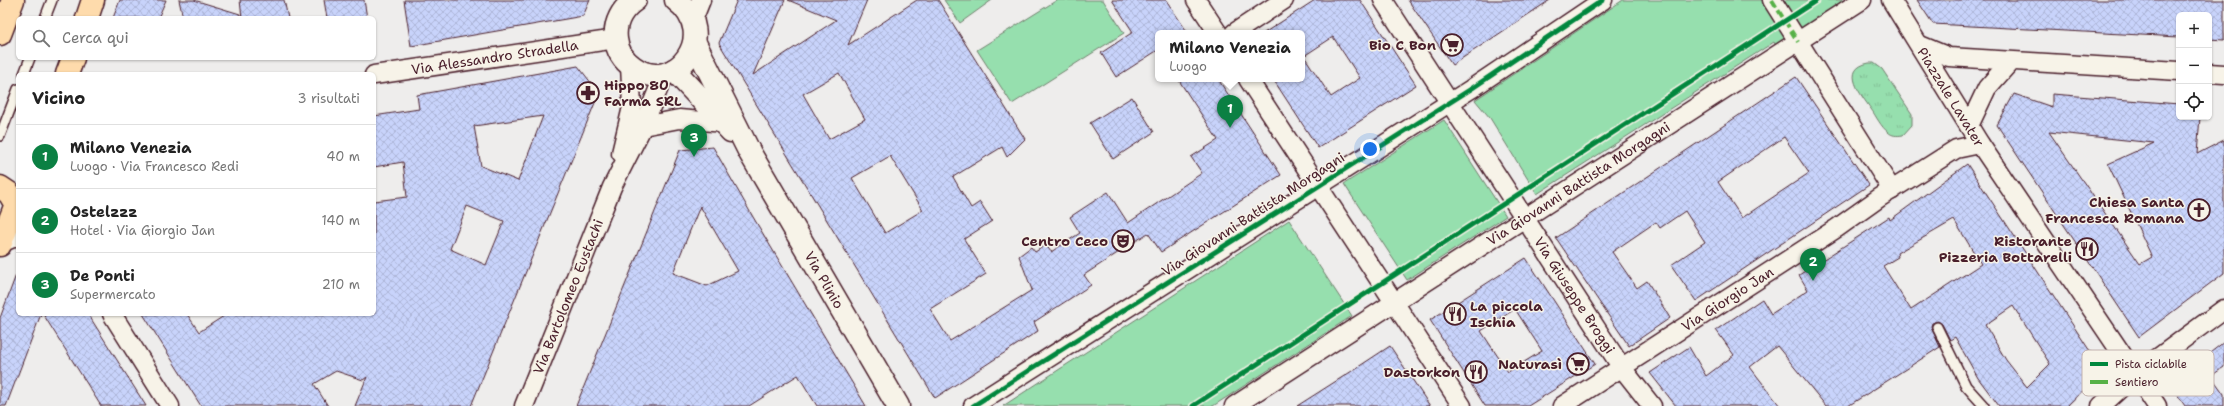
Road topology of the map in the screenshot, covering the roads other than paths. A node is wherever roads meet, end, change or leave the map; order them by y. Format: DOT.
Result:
graph roads {
  1 [pos="13,0"];
  2 [pos="52,0"];
  3 [pos="93,0"];
  4 [pos="676,0"];
  5 [pos="701,0"];
  6 [pos="1196,0"];
  7 [pos="1284,0"];
  8 [pos="1383,0"];
  9 [pos="1603,0"];
  10 [pos="1772,0"];
  11 [pos="1862,0"];
  12 [pos="1891,0"];
  13 [pos="630,2"];
  14 [pos="46,16"];
  15 [pos="88,16"];
  16 [pos="693,20"];
  17 [pos="1216,30"];
  18 [pos="1239,30"];
  19 [pos="0,34"];
  20 [pos="616,39"];
  21 [pos="1798,42"];
  22 [pos="695,43"];
  23 [pos="1920,45"];
  24 [pos="29,60"];
  25 [pos="2010,62"];
  26 [pos="630,65"];
  27 [pos="670,71"];
  28 [pos="25,72"];
  29 [pos="2176,72"];
  30 [pos="2212,73"];
  31 [pos="2224,74"];
  32 [pos="376,75"];
  33 [pos="1250,82"];
  34 [pos="16,94"];
  35 [pos="1449,102"];
  36 [pos="724,123"];
  37 [pos="644,126"];
  38 [pos="1969,126"];
  39 [pos="0,136"];
  40 [pos="1980,144"];
  41 [pos="750,153"];
  42 [pos="0,187"];
  43 [pos="612,187"];
  44 [pos="1319,187"];
  45 [pos="1892,190"];
  46 [pos="16,201"];
  47 [pos="16,206"];
  48 [pos="1524,218"];
  49 [pos="6,241"];
  50 [pos="1395,302"];
  51 [pos="2224,309"];
  52 [pos="113,316"];
  53 [pos="1937,327"];
  54 [pos="2120,350"];
  55 [pos="2168,350"];
  56 [pos="1622,368"];
  57 [pos="2112,396"];
  58 [pos="2150,396"];
  59 [pos="170,406"];
  60 [pos="524,406"];
  61 [pos="898,406"];
  62 [pos="973,406"];
  63 [pos="1234,406"];
  64 [pos="1462,406"];
  65 [pos="1562,406"];
  66 [pos="1652,406"];
  67 [pos="1984,406"];
  68 [pos="2101,406"];
  69 [pos="2157,406"];
  1 -- 19 [label="main road"];
  2 -- 14 [label="lane"];
  3 -- 15 [label="main road"];
  4 -- 16 [label="street"];
  5 -- 16 [label="street"];
  6 -- 17 [label="street"];
  7 -- 18 [label="street"];
  8 -- 35 [label="street, Via Giuseppe Broggi"];
  9 -- 35 [label="street, Via Giovanni Battista Morgagni"];
  10 -- 21 [label="street"];
  11 -- 21 [label="street"];
  12 -- 23 [label="street, Piazzale Lavater"];
  13 -- 20 [label="street"];
  16 -- 22 [label="street"];
  20 -- 26 [label="street"];
  20 -- 32 [label="street, Via Alessandro Stradella"];
  21 -- 45 [label="street"];
  21 -- 48 [label="street, Via Giovanni Battista Morgagni"];
  22 -- 27 [label="street, Via Bartolomeo Eustachi"];
  22 -- 41 [label="street, Via Plinio"];
  23 -- 25 [label="street"];
  23 -- 38 [label="street, Piazzale Lavater"];
  24 -- 28 [label="lane"];
  25 -- 29 [label="street"];
  25 -- 38 [label="street"];
  26 -- 27 [label="street"];
  26 -- 43 [label="street, Via Bartolomeo Eustachi"];
  27 -- 36 [label="street, Via Plinio"];
  27 -- 37 [label="street, Via Bartolomeo Eustachi"];
  30 -- 31 [label="street"];
  33 -- 44 [label="street"];
  34 -- 39 [label="lane"];
  35 -- 44 [label="street, Via Giovanni Battista Morgagni"];
  35 -- 48 [label="street, Via Giuseppe Broggi"];
  36 -- 37 [label="street"];
  36 -- 41 [label="street, Via Plinio"];
  37 -- 43 [label="street, Via Bartolomeo Eustachi"];
  38 -- 40 [label="street, Piazzale Lavater"];
  40 -- 45 [label="street, Piazzale Lavater"];
  40 -- 54 [label="street"];
  41 -- 61 [label="street, Via Plinio"];
  42 -- 46 [label="main road"];
  43 -- 60 [label="street, Via Bartolomeo Eustachi"];
  44 -- 50 [label="street"];
  44 -- 62 [label="street, Via Giovanni Battista Morgagni"];
  45 -- 56 [label="street, Via Giorgio Jan"];
  47 -- 49 [label="main road"];
  48 -- 50 [label="street, Via Giovanni Battista Morgagni"];
  48 -- 56 [label="street, Via Giuseppe Broggi"];
  50 -- 63 [label="street, Via Giovanni Battista Morgagni"];
  50 -- 64 [label="street"];
  51 -- 55 [label="street"];
  52 -- 59 [label="street"];
  53 -- 67 [label="lane"];
  56 -- 65 [label="street, Via Giorgio Jan"];
  56 -- 66 [label="street, Via Giuseppe Broggi"];
  57 -- 68 [label="street"];
  58 -- 69 [label="street"];
}
